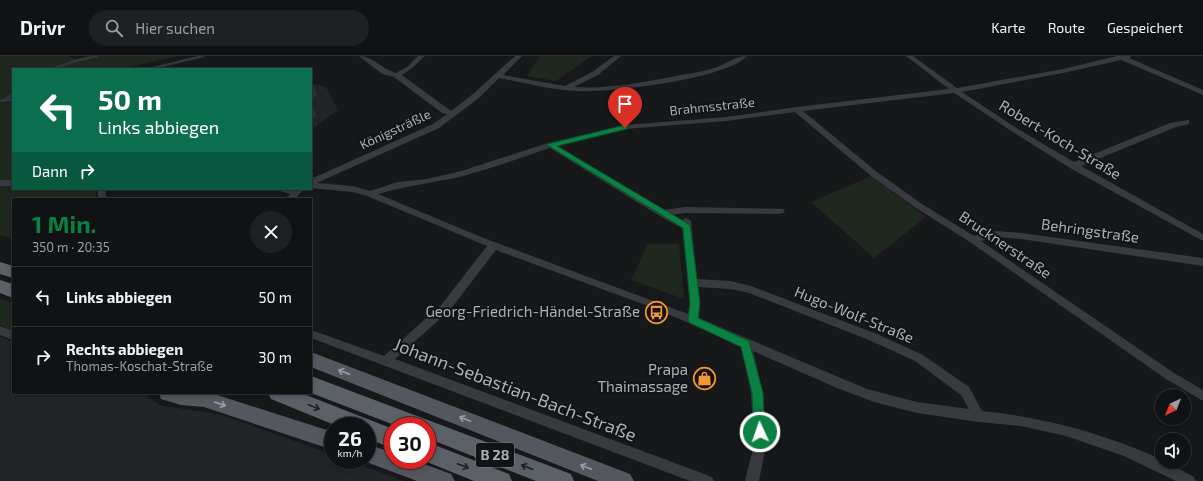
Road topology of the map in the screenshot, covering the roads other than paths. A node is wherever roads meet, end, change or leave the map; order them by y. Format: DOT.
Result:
graph roads {
  1 [pos="362,56"];
  2 [pos="422,56"];
  3 [pos="519,56"];
  4 [pos="618,56"];
  5 [pos="744,56"];
  6 [pos="909,56"];
  7 [pos="1129,56"];
  8 [pos="1119,57"];
  9 [pos="397,75"];
  10 [pos="499,76"];
  11 [pos="565,87"];
  12 [pos="954,91"];
  13 [pos="1203,93"];
  14 [pos="797,109"];
  15 [pos="453,114"];
  16 [pos="1186,122"];
  17 [pos="551,145"];
  18 [pos="1073,166"];
  19 [pos="0,183"];
  20 [pos="12,183"];
  21 [pos="312,184"];
  22 [pos="312,184"];
  23 [pos="285,190"];
  24 [pos="295,194"];
  25 [pos="370,194"];
  26 [pos="684,210"];
  27 [pos="780,211"];
  28 [pos="662,213"];
  29 [pos="687,227"];
  30 [pos="1203,238"];
  31 [pos="973,240"];
  32 [pos="493,246"];
  33 [pos="1203,262"];
  34 [pos="0,268"];
  35 [pos="12,272"];
  36 [pos="693,283"];
  37 [pos="0,286"];
  38 [pos="12,291"];
  39 [pos="693,320"];
  40 [pos="0,330"];
  41 [pos="312,334"];
  42 [pos="12,336"];
  43 [pos="746,344"];
  44 [pos="312,359"];
  45 [pos="387,360"];
  46 [pos="312,384"];
  47 [pos="171,394"];
  48 [pos="281,394"];
  49 [pos="1203,396"];
  50 [pos="338,417"];
  51 [pos="397,417"];
  52 [pos="979,417"];
  53 [pos="436,432"];
  54 [pos="324,438"];
  55 [pos="436,456"];
  56 [pos="376,457"];
  57 [pos="444,481"];
  58 [pos="501,481"];
  59 [pos="563,481"];
  60 [pos="623,481"];
  61 [pos="707,481"];
  62 [pos="752,481"];
  63 [pos="1189,481"];
  1 -- 9 [label="street"];
  2 -- 9 [label="street"];
  3 -- 10 [label="street, Königsträßle"];
  4 -- 11 [label="street"];
  5 -- 11 [label="street"];
  6 -- 12 [label="street, Robert-Koch-Straße"];
  7 -- 8 [label="street, Brahmsstraße"];
  8 -- 12 [label="street, Brahmsstraße"];
  8 -- 13 [label="street"];
  9 -- 15 [label="street"];
  10 -- 11 [label="street"];
  10 -- 15 [label="street, Königsträßle"];
  12 -- 14 [label="street, Brahmsstraße"];
  12 -- 18 [label="street, Robert-Koch-Straße"];
  14 -- 17 [label="street, Brahmsstraße"];
  14 -- 31 [label="street, Brucknerstraße"];
  15 -- 21 [label="street, Königsträßle"];
  16 -- 18 [label="street"];
  17 -- 25 [label="street, Brahmsstraße"];
  17 -- 28 [label="street"];
  18 -- 30 [label="street, Robert-Koch-Straße"];
  19 -- 20 [label="street"];
  22 -- 25 [label="street"];
  23 -- 24 [label="street"];
  25 -- 32 [label="street"];
  26 -- 27 [label="street"];
  26 -- 28 [label="street"];
  26 -- 29 [label="street"];
  28 -- 29 [label="street"];
  29 -- 36 [label="street"];
  31 -- 33 [label="street, Behringstraße"];
  31 -- 49 [label="street, Brucknerstraße"];
  32 -- 39 [label="street"];
  32 -- 45 [label="street"];
  34 -- 35 [label="highway"];
  36 -- 39 [label="street"];
  36 -- 52 [label="street, Hugo-Wolf-Straße"];
  37 -- 38 [label="highway"];
  39 -- 43 [label="street"];
  40 -- 42 [label="street"];
  41 -- 45 [label="street, Johann-Sebastian-Bach-Straße"];
  43 -- 52 [label="street"];
  43 -- 62 [label="street"];
  60 -- 44 [label="main road, one-way"];
  45 -- 61 [label="street, Johann-Sebastian-Bach-Straße"];
  46 -- 51 [label="highway"];
  47 -- 54 [label="main road, one-way"];
  48 -- 50 [label="highway, one-way"];
  52 -- 63 [label="street"];
  59 -- 53 [label="highway, B 28, one-way"];
  55 -- 58 [label="highway, B 28, one-way"];
  56 -- 57 [label="main road"];
}
